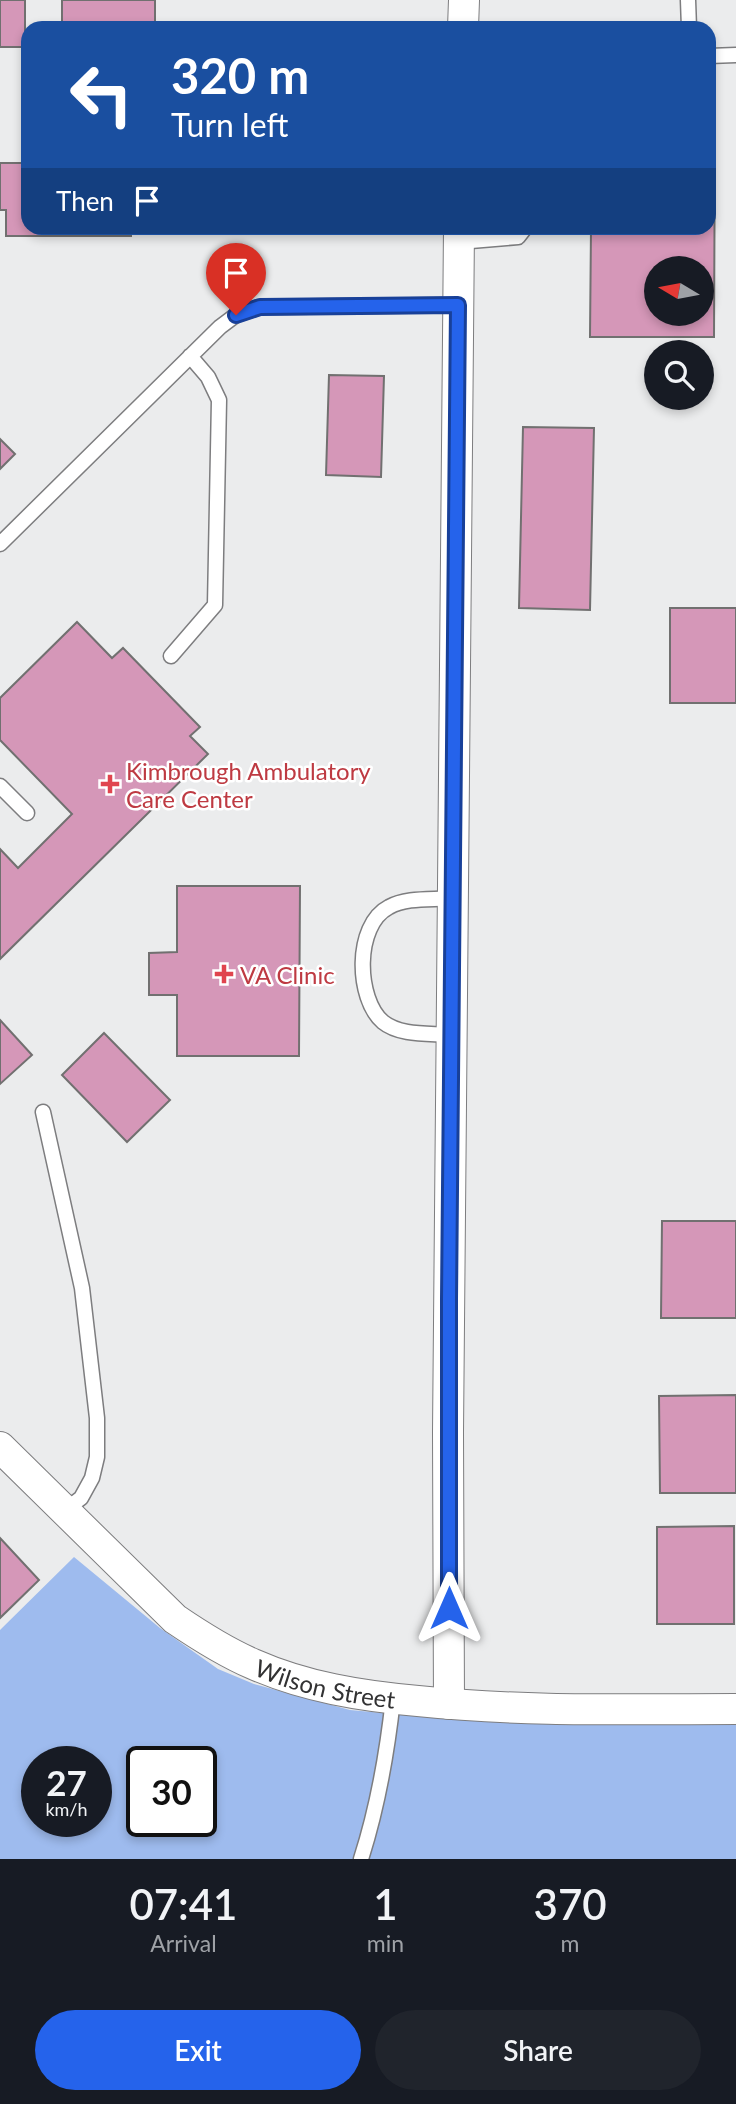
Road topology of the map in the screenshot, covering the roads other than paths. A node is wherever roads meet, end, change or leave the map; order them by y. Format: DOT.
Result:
graph roads {
  1 [pos="464,0"];
  2 [pos="688,0"];
  3 [pos="463,21"];
  4 [pos="689,21"];
  5 [pos="736,55"];
  6 [pos="716,56"];
  7 [pos="459,235"];
  8 [pos="479,235"];
  9 [pos="520,235"];
  10 [pos="458,305"];
  11 [pos="190,356"];
  12 [pos="0,544"];
  13 [pos="171,656"];
  14 [pos="0,786"];
  15 [pos="27,813"];
  16 [pos="452,898"];
  17 [pos="451,1035"];
  18 [pos="43,1112"];
  19 [pos="0,1447"];
  20 [pos="64,1511"];
  21 [pos="393,1699"];
  22 [pos="449,1704"];
  23 [pos="736,1709"];
  24 [pos="361,1859"];
  1 -- 3 [label="street"];
  2 -- 4 [label="lane"];
  5 -- 6 [label="lane"];
  7 -- 10 [label="street"];
  8 -- 9 [label="lane"];
  10 -- 11 [label="lane"];
  10 -- 16 [label="street"];
  11 -- 12 [label="lane"];
  11 -- 13 [label="lane"];
  14 -- 15 [label="lane"];
  16 -- 17 [label="street"];
  16 -- 17 [label="lane"];
  17 -- 22 [label="street"];
  18 -- 20 [label="lane"];
  19 -- 20 [label="street, Wilson Street"];
  20 -- 21 [label="street, Wilson Street"];
  21 -- 22 [label="street, Wilson Street"];
  21 -- 24 [label="lane"];
  22 -- 23 [label="street, Wilson Street"];
}
